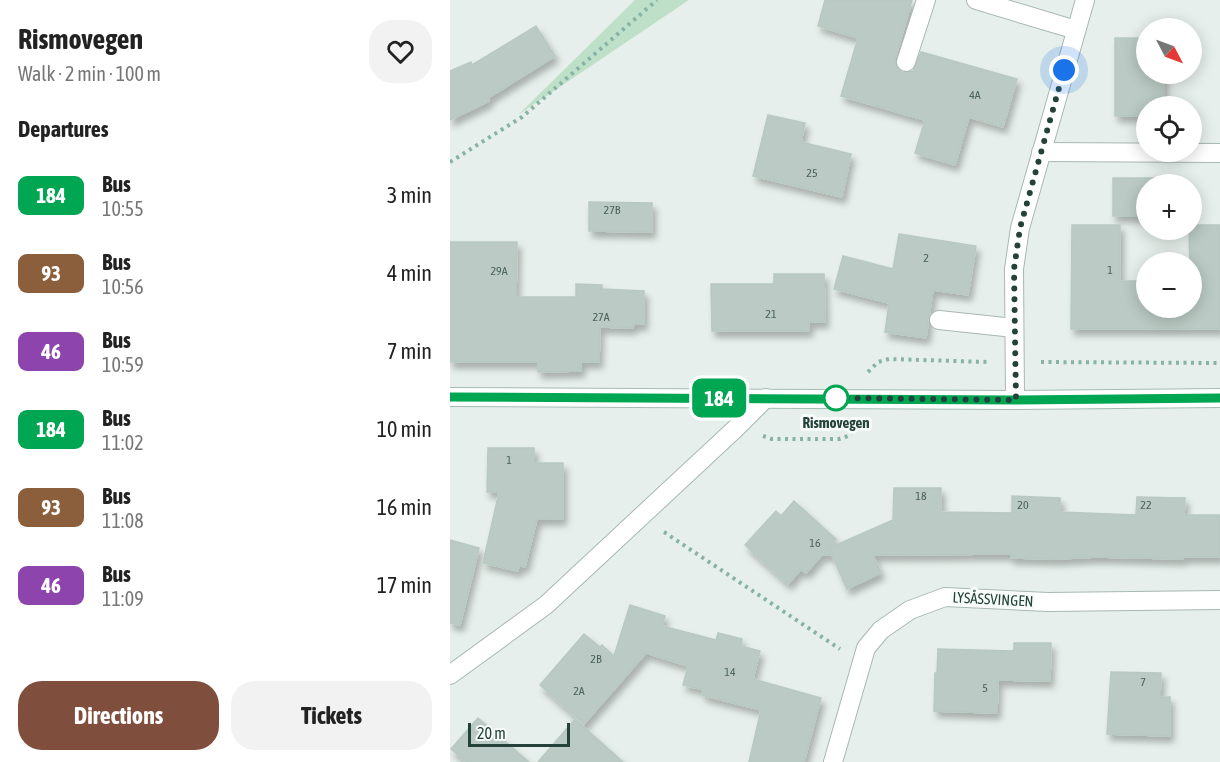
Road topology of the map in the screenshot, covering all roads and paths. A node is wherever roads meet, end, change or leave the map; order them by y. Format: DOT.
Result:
graph roads {
  1 [pos="657,0"];
  2 [pos="926,0"];
  3 [pos="976,0"];
  4 [pos="1085,0"];
  5 [pos="1076,30"];
  6 [pos="906,62"];
  7 [pos="1041,152"];
  8 [pos="1220,153"];
  9 [pos="450,162"];
  10 [pos="939,320"];
  11 [pos="1014,328"];
  12 [pos="450,397"];
  13 [pos="766,398"];
  14 [pos="1220,398"];
  15 [pos="1016,400"];
  16 [pos="641,517"];
  17 [pos="1220,600"];
  18 [pos="860,663"];
  19 [pos="450,675"];
  20 [pos="833,762"];
  1 -- 9 [label="path"];
  2 -- 6 [label="street"];
  3 -- 5 [label="street"];
  4 -- 5 [label="street"];
  5 -- 7 [label="street"];
  7 -- 8 [label="street"];
  7 -- 11 [label="street"];
  10 -- 11 [label="street"];
  11 -- 15 [label="street"];
  12 -- 13 [label="street"];
  13 -- 15 [label="street"];
  13 -- 16 [label="street"];
  14 -- 15 [label="street"];
  16 -- 18 [label="path"];
  16 -- 19 [label="street"];
  17 -- 18 [label="street, LYSÅSSVINGEN"];
  18 -- 20 [label="street, LYSÅSSVINGEN"];
}
